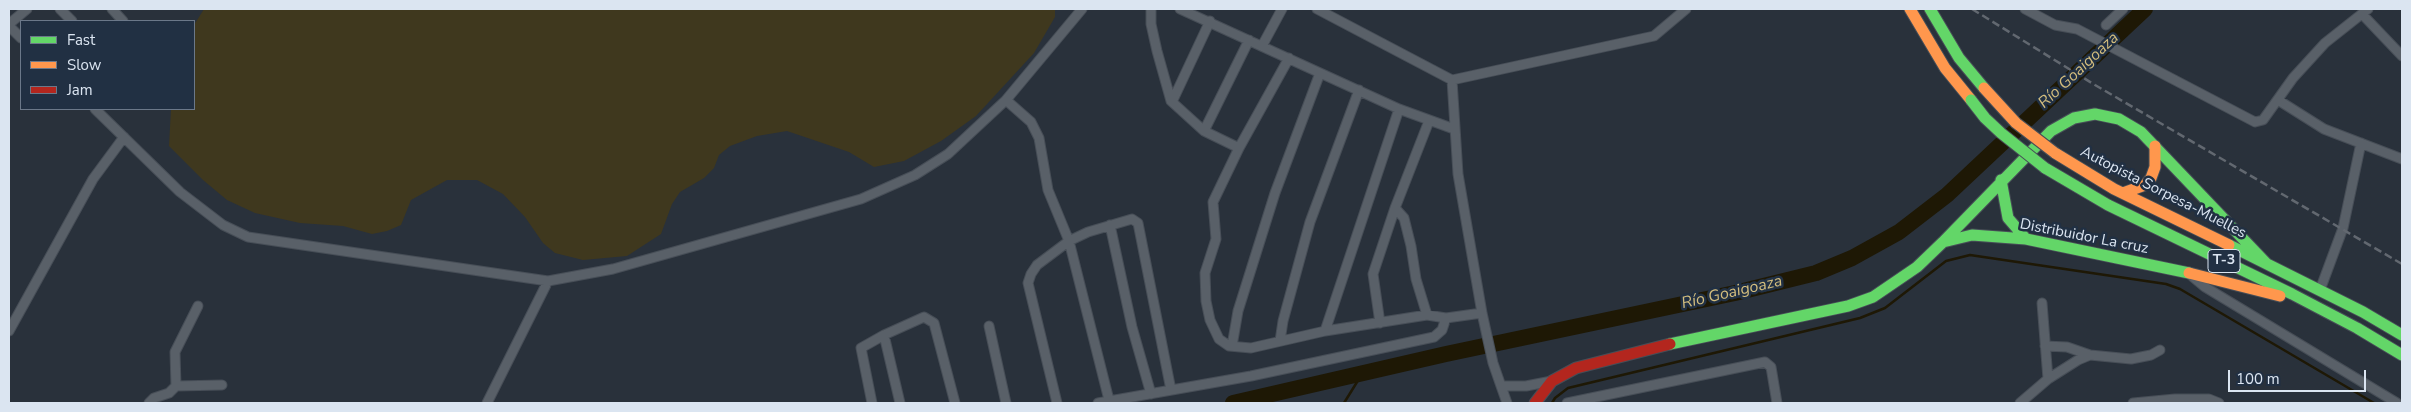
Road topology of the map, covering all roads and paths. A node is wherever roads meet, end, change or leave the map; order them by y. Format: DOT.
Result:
graph roads {
  1 [pos="27,9"];
  2 [pos="60,9"];
  3 [pos="112,9"];
  4 [pos="1082,9"];
  5 [pos="1151,9"];
  6 [pos="1180,9"];
  7 [pos="1282,9"];
  8 [pos="1317,9"];
  9 [pos="1686,9"];
  10 [pos="1910,9"];
  11 [pos="1930,9"];
  12 [pos="2026,9"];
  13 [pos="2123,9"];
  14 [pos="2365,12"];
  15 [pos="71,20"];
  16 [pos="122,20"];
  17 [pos="1210,21"];
  18 [pos="9,25"];
  19 [pos="2106,25"];
  20 [pos="20,37"];
  21 [pos="1249,40"];
  22 [pos="1262,46"];
  23 [pos="2402,56"];
  24 [pos="1288,58"];
  25 [pos="1320,73"];
  26 [pos="1452,80"];
  27 [pos="1359,90"];
  28 [pos="1006,100"];
  29 [pos="2278,100"];
  30 [pos="1172,102"];
  31 [pos="1399,109"];
  32 [pos="96,110"];
  33 [pos="1429,121"];
  34 [pos="1454,129"];
  35 [pos="1204,131"];
  36 [pos="124,137"];
  37 [pos="2361,143"];
  38 [pos="2155,146"];
  39 [pos="1239,148"];
  40 [pos="2402,159"];
  41 [pos="2001,180"];
  42 [pos="2123,193"];
  43 [pos="1395,208"];
  44 [pos="1110,225"];
  45 [pos="2026,239"];
  46 [pos="1069,241"];
  47 [pos="1943,242"];
  48 [pos="2188,244"];
  49 [pos="2266,263"];
  50 [pos="2189,273"];
  51 [pos="548,281"];
  52 [pos="2320,290"];
  53 [pos="2042,303"];
  54 [pos="198,306"];
  55 [pos="2314,306"];
  56 [pos="1482,313"];
  57 [pos="1427,315"];
  58 [pos="1446,318"];
  59 [pos="1380,323"];
  60 [pos="989,326"];
  61 [pos="9,331"];
  62 [pos="1325,331"];
  63 [pos="884,334"];
  64 [pos="2402,335"];
  65 [pos="1280,341"];
  66 [pos="1232,346"];
  67 [pos="2045,346"];
  68 [pos="2160,350"];
  69 [pos="2090,355"];
  70 [pos="2402,355"];
  71 [pos="2048,379"];
  72 [pos="1552,381"];
  73 [pos="222,385"];
  74 [pos="176,386"];
  75 [pos="1501,386"];
  76 [pos="1171,390"];
  77 [pos="1151,394"];
  78 [pos="1109,400"];
  79 [pos="149,403"];
  80 [pos="487,403"];
  81 [pos="872,403"];
  82 [pos="900,403"];
  83 [pos="955,403"];
  84 [pos="1006,403"];
  85 [pos="1057,403"];
  86 [pos="1098,403"];
  87 [pos="1507,403"];
  88 [pos="1535,403"];
  89 [pos="1567,403"];
  90 [pos="1777,403"];
  91 [pos="2020,403"];
  92 [pos="2133,403"];
  93 [pos="2219,403"];
  94 [pos="2397,403"];
  1 -- 18 [label="street"];
  2 -- 15 [label="street"];
  3 -- 16 [label="street"];
  4 -- 28 [label="street"];
  5 -- 30 [label="street"];
  6 -- 17 [label="street"];
  7 -- 22 [label="street"];
  8 -- 26 [label="street"];
  9 -- 26 [label="street"];
  10 -- 48 [label="main road, T-3, bridge"];
  11 -- 42 [label="main road, Autopista Sorpesa-Muelles / T-3, bridge"];
  12 -- 29 [label="street"];
  13 -- 19 [label="street"];
  14 -- 23 [label="street"];
  14 -- 29 [label="street"];
  17 -- 21 [label="street"];
  17 -- 30 [label="street"];
  18 -- 20 [label="street"];
  21 -- 22 [label="street"];
  21 -- 35 [label="street"];
  22 -- 24 [label="street"];
  24 -- 25 [label="street"];
  24 -- 39 [label="street"];
  25 -- 27 [label="street"];
  25 -- 66 [label="street"];
  26 -- 34 [label="street"];
  27 -- 31 [label="street"];
  27 -- 65 [label="street"];
  28 -- 46 [label="street"];
  28 -- 51 [label="street"];
  29 -- 37 [label="street"];
  30 -- 35 [label="street"];
  31 -- 33 [label="street"];
  31 -- 62 [label="street"];
  32 -- 36 [label="street"];
  33 -- 34 [label="street"];
  33 -- 43 [label="street"];
  34 -- 56 [label="street"];
  35 -- 39 [label="street"];
  36 -- 51 [label="street"];
  36 -- 61 [label="street"];
  37 -- 40 [label="street"];
  37 -- 52 [label="street"];
  38 -- 41 [label="main road"];
  38 -- 42 [label="main road"];
  38 -- 49 [label="main road"];
  39 -- 66 [label="street"];
  41 -- 45 [label="main road"];
  41 -- 47 [label="main road"];
  42 -- 49 [label="main road, Autopista Sorpesa-Muelles / T-3"];
  43 -- 57 [label="street"];
  43 -- 59 [label="street"];
  44 -- 46 [label="street"];
  44 -- 76 [label="street"];
  44 -- 77 [label="street"];
  45 -- 47 [label="main road, Distribuidor La cruz"];
  45 -- 50 [label="main road, Distribuidor La cruz"];
  46 -- 78 [label="street"];
  46 -- 85 [label="street"];
  47 -- 72 [label="main road"];
  48 -- 50 [label="main road"];
  48 -- 55 [label="main road, T-3"];
  49 -- 52 [label="main road, Autopista Sorpesa-Muelles / T-3"];
  50 -- 55 [label="main road, Distribuidor La cruz"];
  50 -- 94 [label="street"];
  51 -- 80 [label="street"];
  52 -- 64 [label="main road, Autopista Sorpesa-Muelles / T-3"];
  53 -- 67 [label="street"];
  54 -- 74 [label="street"];
  55 -- 70 [label="main road, T-3"];
  56 -- 58 [label="street"];
  56 -- 75 [label="street"];
  57 -- 58 [label="street"];
  57 -- 59 [label="street"];
  58 -- 76 [label="street"];
  59 -- 62 [label="street"];
  60 -- 84 [label="street"];
  62 -- 65 [label="street"];
  63 -- 81 [label="street"];
  63 -- 82 [label="street"];
  63 -- 83 [label="street"];
  65 -- 66 [label="street"];
  67 -- 69 [label="street"];
  67 -- 71 [label="street"];
  68 -- 69 [label="street"];
  69 -- 71 [label="street"];
  71 -- 91 [label="street"];
  72 -- 75 [label="street"];
  72 -- 88 [label="main road"];
  73 -- 74 [label="street"];
  74 -- 79 [label="street"];
  75 -- 87 [label="street"];
  76 -- 77 [label="street"];
  77 -- 78 [label="street"];
  78 -- 86 [label="street"];
  89 -- 90 [label="street"];
  92 -- 93 [label="street"];
}
